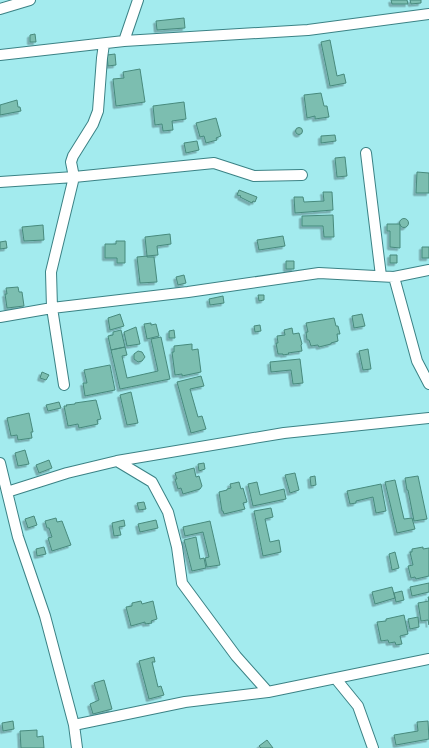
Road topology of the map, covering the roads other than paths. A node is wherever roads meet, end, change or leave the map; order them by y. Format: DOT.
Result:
graph roads {
  1 [pos="30,0"];
  2 [pos="138,0"];
  3 [pos="0,9"];
  4 [pos="429,14"];
  5 [pos="124,41"];
  6 [pos="104,44"];
  7 [pos="0,55"];
  8 [pos="366,153"];
  9 [pos="302,175"];
  10 [pos="74,177"];
  11 [pos="0,182"];
  12 [pos="429,270"];
  13 [pos="380,276"];
  14 [pos="394,277"];
  15 [pos="52,308"];
  16 [pos="0,317"];
  17 [pos="429,384"];
  18 [pos="64,385"];
  19 [pos="429,418"];
  20 [pos="117,461"];
  21 [pos="0,463"];
  22 [pos="6,492"];
  23 [pos="429,659"];
  24 [pos="336,679"];
  25 [pos="268,692"];
  26 [pos="74,725"];
  27 [pos="77,748"];
  28 [pos="373,748"];
  1 -- 3 [label="street"];
  2 -- 5 [label="street"];
  4 -- 5 [label="street"];
  5 -- 6 [label="street"];
  6 -- 7 [label="street"];
  6 -- 10 [label="street"];
  8 -- 13 [label="street"];
  9 -- 10 [label="street"];
  10 -- 11 [label="street"];
  10 -- 15 [label="street"];
  12 -- 14 [label="street"];
  13 -- 14 [label="street"];
  13 -- 15 [label="street"];
  14 -- 17 [label="street"];
  15 -- 16 [label="street"];
  15 -- 18 [label="street"];
  19 -- 20 [label="street"];
  20 -- 22 [label="street"];
  20 -- 25 [label="street"];
  21 -- 22 [label="street"];
  22 -- 26 [label="street"];
  23 -- 24 [label="street"];
  24 -- 25 [label="street"];
  24 -- 28 [label="street"];
  25 -- 26 [label="street"];
  26 -- 27 [label="street"];
}
